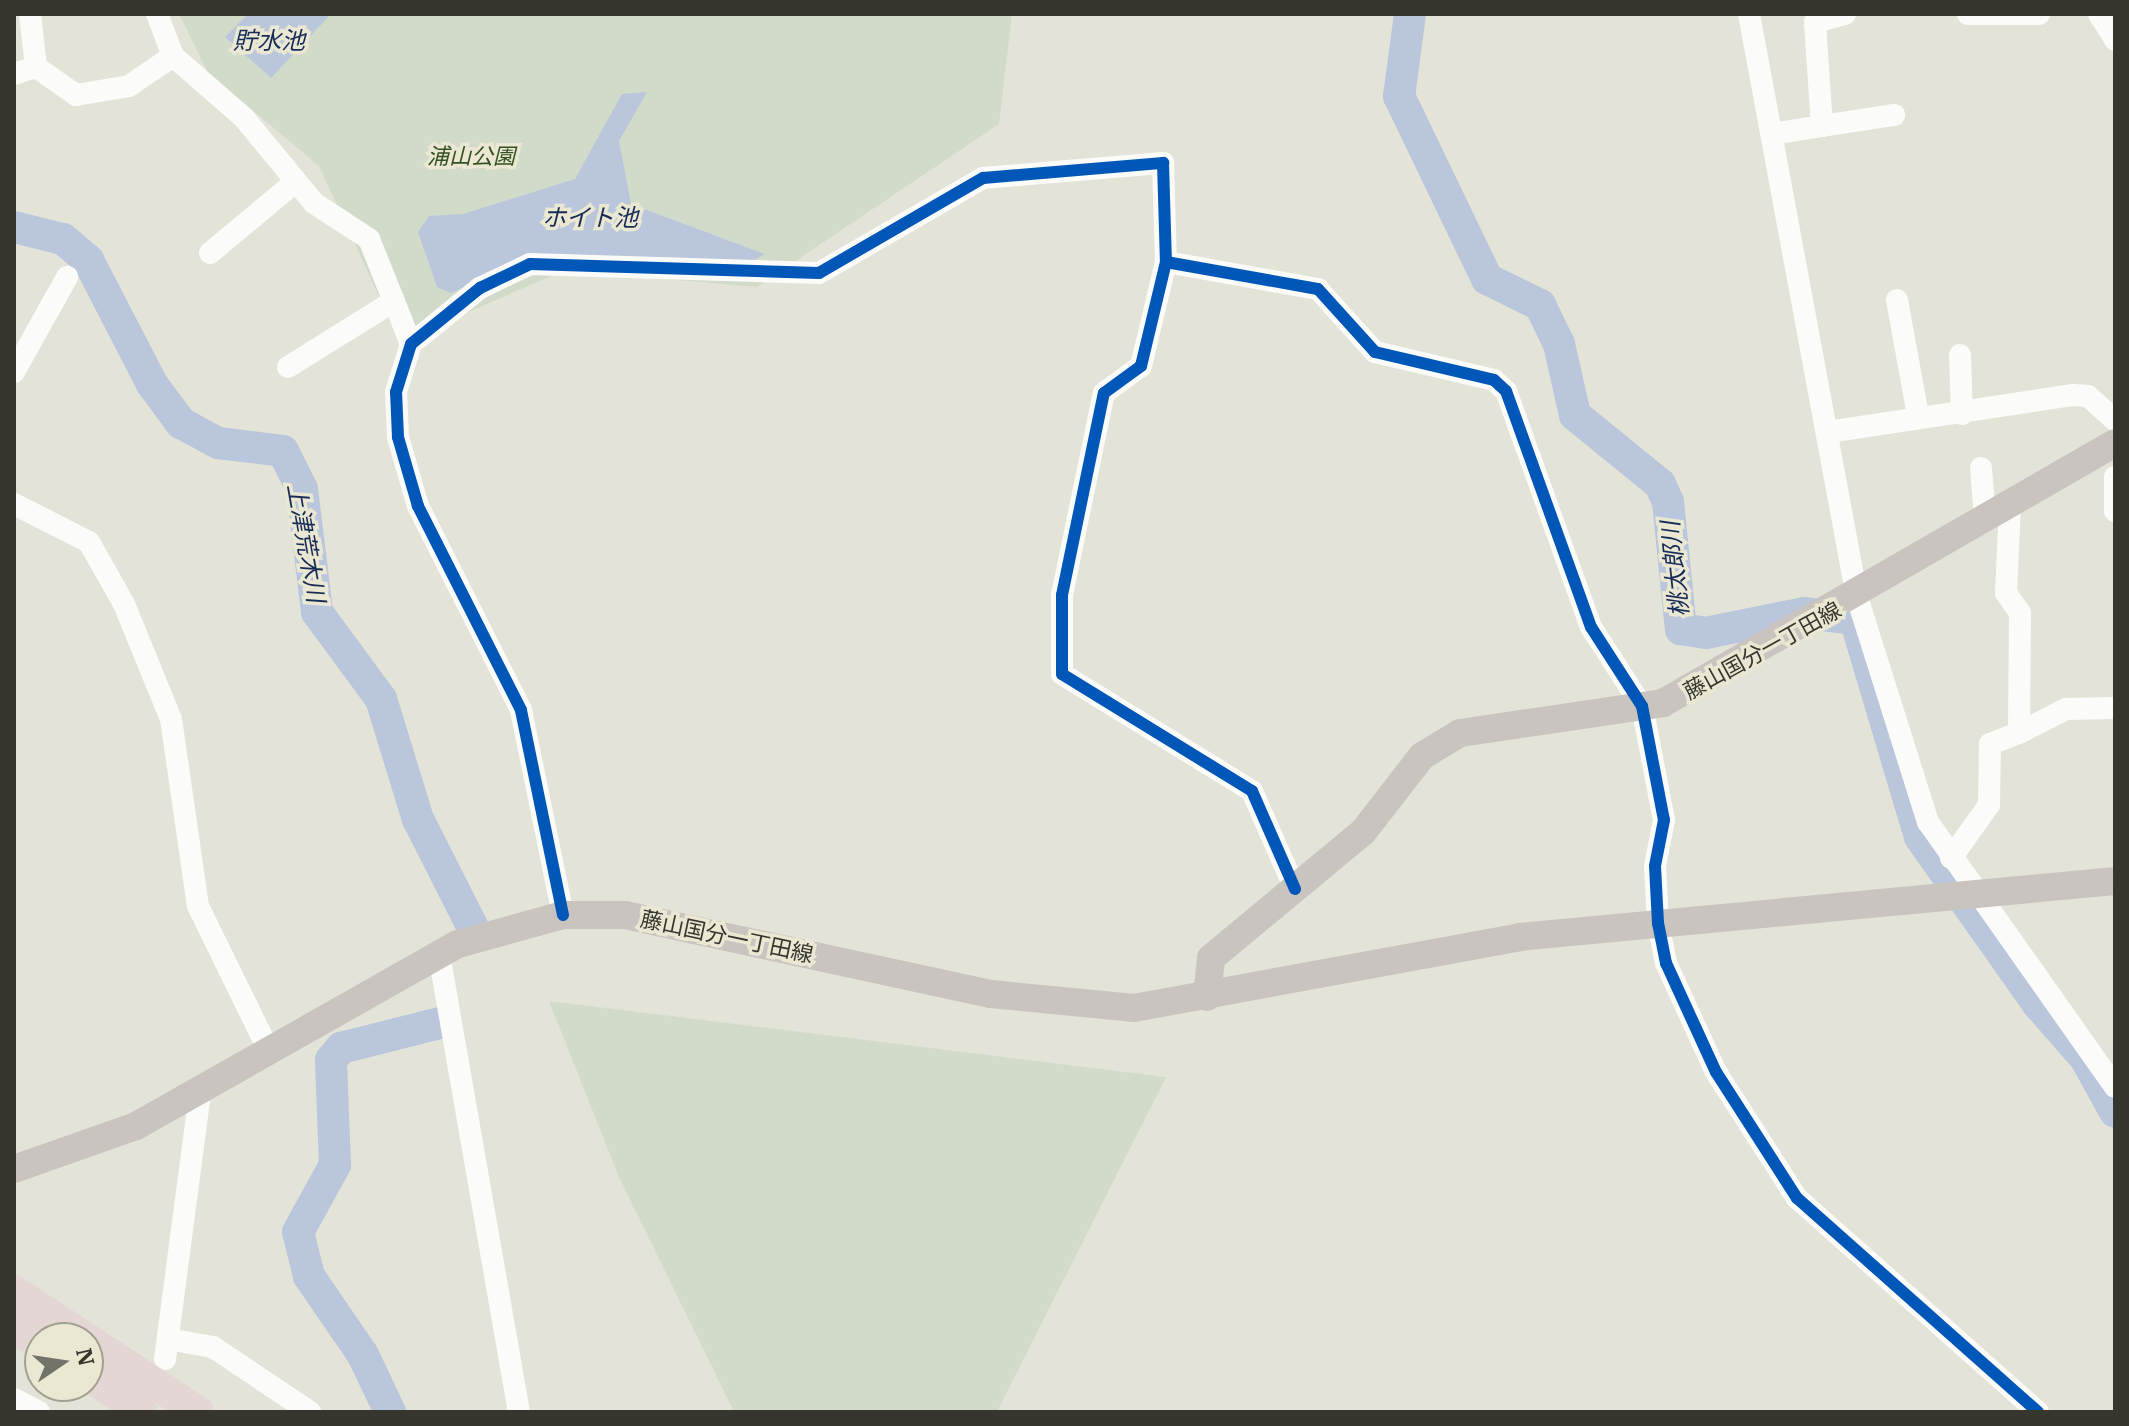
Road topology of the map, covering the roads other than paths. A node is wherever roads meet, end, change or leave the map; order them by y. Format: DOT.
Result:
graph roads {
  1 [pos="30,14"];
  2 [pos="157,14"];
  3 [pos="1749,14"];
  4 [pos="1845,14"];
  5 [pos="1968,14"];
  6 [pos="2039,14"];
  7 [pos="2099,14"];
  8 [pos="2115,40"];
  9 [pos="173,56"];
  10 [pos="36,67"];
  11 [pos="14,74"];
  12 [pos="1894,115"];
  13 [pos="1822,126"];
  14 [pos="1772,134"];
  15 [pos="294,183"];
  16 [pos="210,253"];
  17 [pos="1166,262"];
  18 [pos="67,277"];
  19 [pos="1897,300"];
  20 [pos="394,301"];
  21 [pos="411,344"];
  22 [pos="1960,355"];
  23 [pos="288,367"];
  24 [pos="14,372"];
  25 [pos="1962,414"];
  26 [pos="1918,416"];
  27 [pos="1828,432"];
  28 [pos="2113,445"];
  29 [pos="1981,468"];
  30 [pos="2115,477"];
  31 [pos="14,504"];
  32 [pos="2010,505"];
  33 [pos="2115,511"];
  34 [pos="1985,519"];
  35 [pos="1857,597"];
  36 [pos="1642,706"];
  37 [pos="2115,708"];
  38 [pos="2019,733"];
  39 [pos="1951,858"];
  40 [pos="2115,881"];
  41 [pos="1295,889"];
  42 [pos="1974,895"];
  43 [pos="563,915"];
  44 [pos="1658,923"];
  45 [pos="439,954"];
  46 [pos="1207,997"];
  47 [pos="269,1051"];
  48 [pos="2115,1087"];
  49 [pos="200,1092"];
  50 [pos="14,1169"];
  51 [pos="14,1291"];
  52 [pos="104,1386"];
  53 [pos="14,1399"];
  54 [pos="39,1412"];
  55 [pos="142,1412"];
  56 [pos="198,1412"];
  57 [pos="310,1412"];
  58 [pos="519,1412"];
  59 [pos="2038,1412"];
  1 -- 10 [label="street"];
  2 -- 9 [label="street"];
  3 -- 14 [label="street"];
  4 -- 13 [label="street"];
  5 -- 6 [label="street"];
  7 -- 8 [label="street"];
  9 -- 10 [label="street"];
  9 -- 15 [label="street"];
  10 -- 11 [label="street"];
  12 -- 13 [label="street"];
  13 -- 14 [label="street"];
  14 -- 27 [label="street"];
  15 -- 16 [label="street"];
  15 -- 20 [label="street"];
  17 -- 21 [label="street"];
  17 -- 36 [label="street"];
  17 -- 41 [label="street"];
  18 -- 24 [label="street"];
  19 -- 26 [label="street"];
  20 -- 21 [label="street"];
  20 -- 23 [label="street"];
  21 -- 43 [label="street"];
  22 -- 25 [label="street"];
  25 -- 26 [label="street"];
  25 -- 28 [label="street"];
  26 -- 27 [label="street"];
  27 -- 35 [label="street"];
  28 -- 32 [label="main road, 藤山国分一丁田線"];
  29 -- 34 [label="street"];
  30 -- 33 [label="street"];
  31 -- 47 [label="street"];
  32 -- 34 [label="main road, 藤山国分一丁田線"];
  32 -- 38 [label="street"];
  34 -- 35 [label="main road, 藤山国分一丁田線"];
  35 -- 36 [label="main road, 藤山国分一丁田線"];
  35 -- 39 [label="street"];
  36 -- 41 [label="main road, 藤山国分一丁田線"];
  36 -- 44 [label="street"];
  37 -- 38 [label="street"];
  38 -- 39 [label="street"];
  39 -- 42 [label="street"];
  40 -- 42 [label="main road, 藤山国分一丁田線"];
  41 -- 46 [label="main road, 藤山国分一丁田線"];
  42 -- 44 [label="main road, 藤山国分一丁田線"];
  42 -- 48 [label="street"];
  43 -- 45 [label="main road, 藤山国分一丁田線"];
  43 -- 46 [label="main road, 藤山国分一丁田線"];
  44 -- 46 [label="main road, 藤山国分一丁田線"];
  44 -- 59 [label="street"];
  45 -- 47 [label="main road, 藤山国分一丁田線"];
  45 -- 58 [label="street"];
  47 -- 49 [label="main road, 藤山国分一丁田線"];
  49 -- 50 [label="main road, 藤山国分一丁田線"];
  49 -- 57 [label="street"];
  51 -- 56 [label="highway"];
  52 -- 55 [label="highway"];
  53 -- 54 [label="street"];
}
